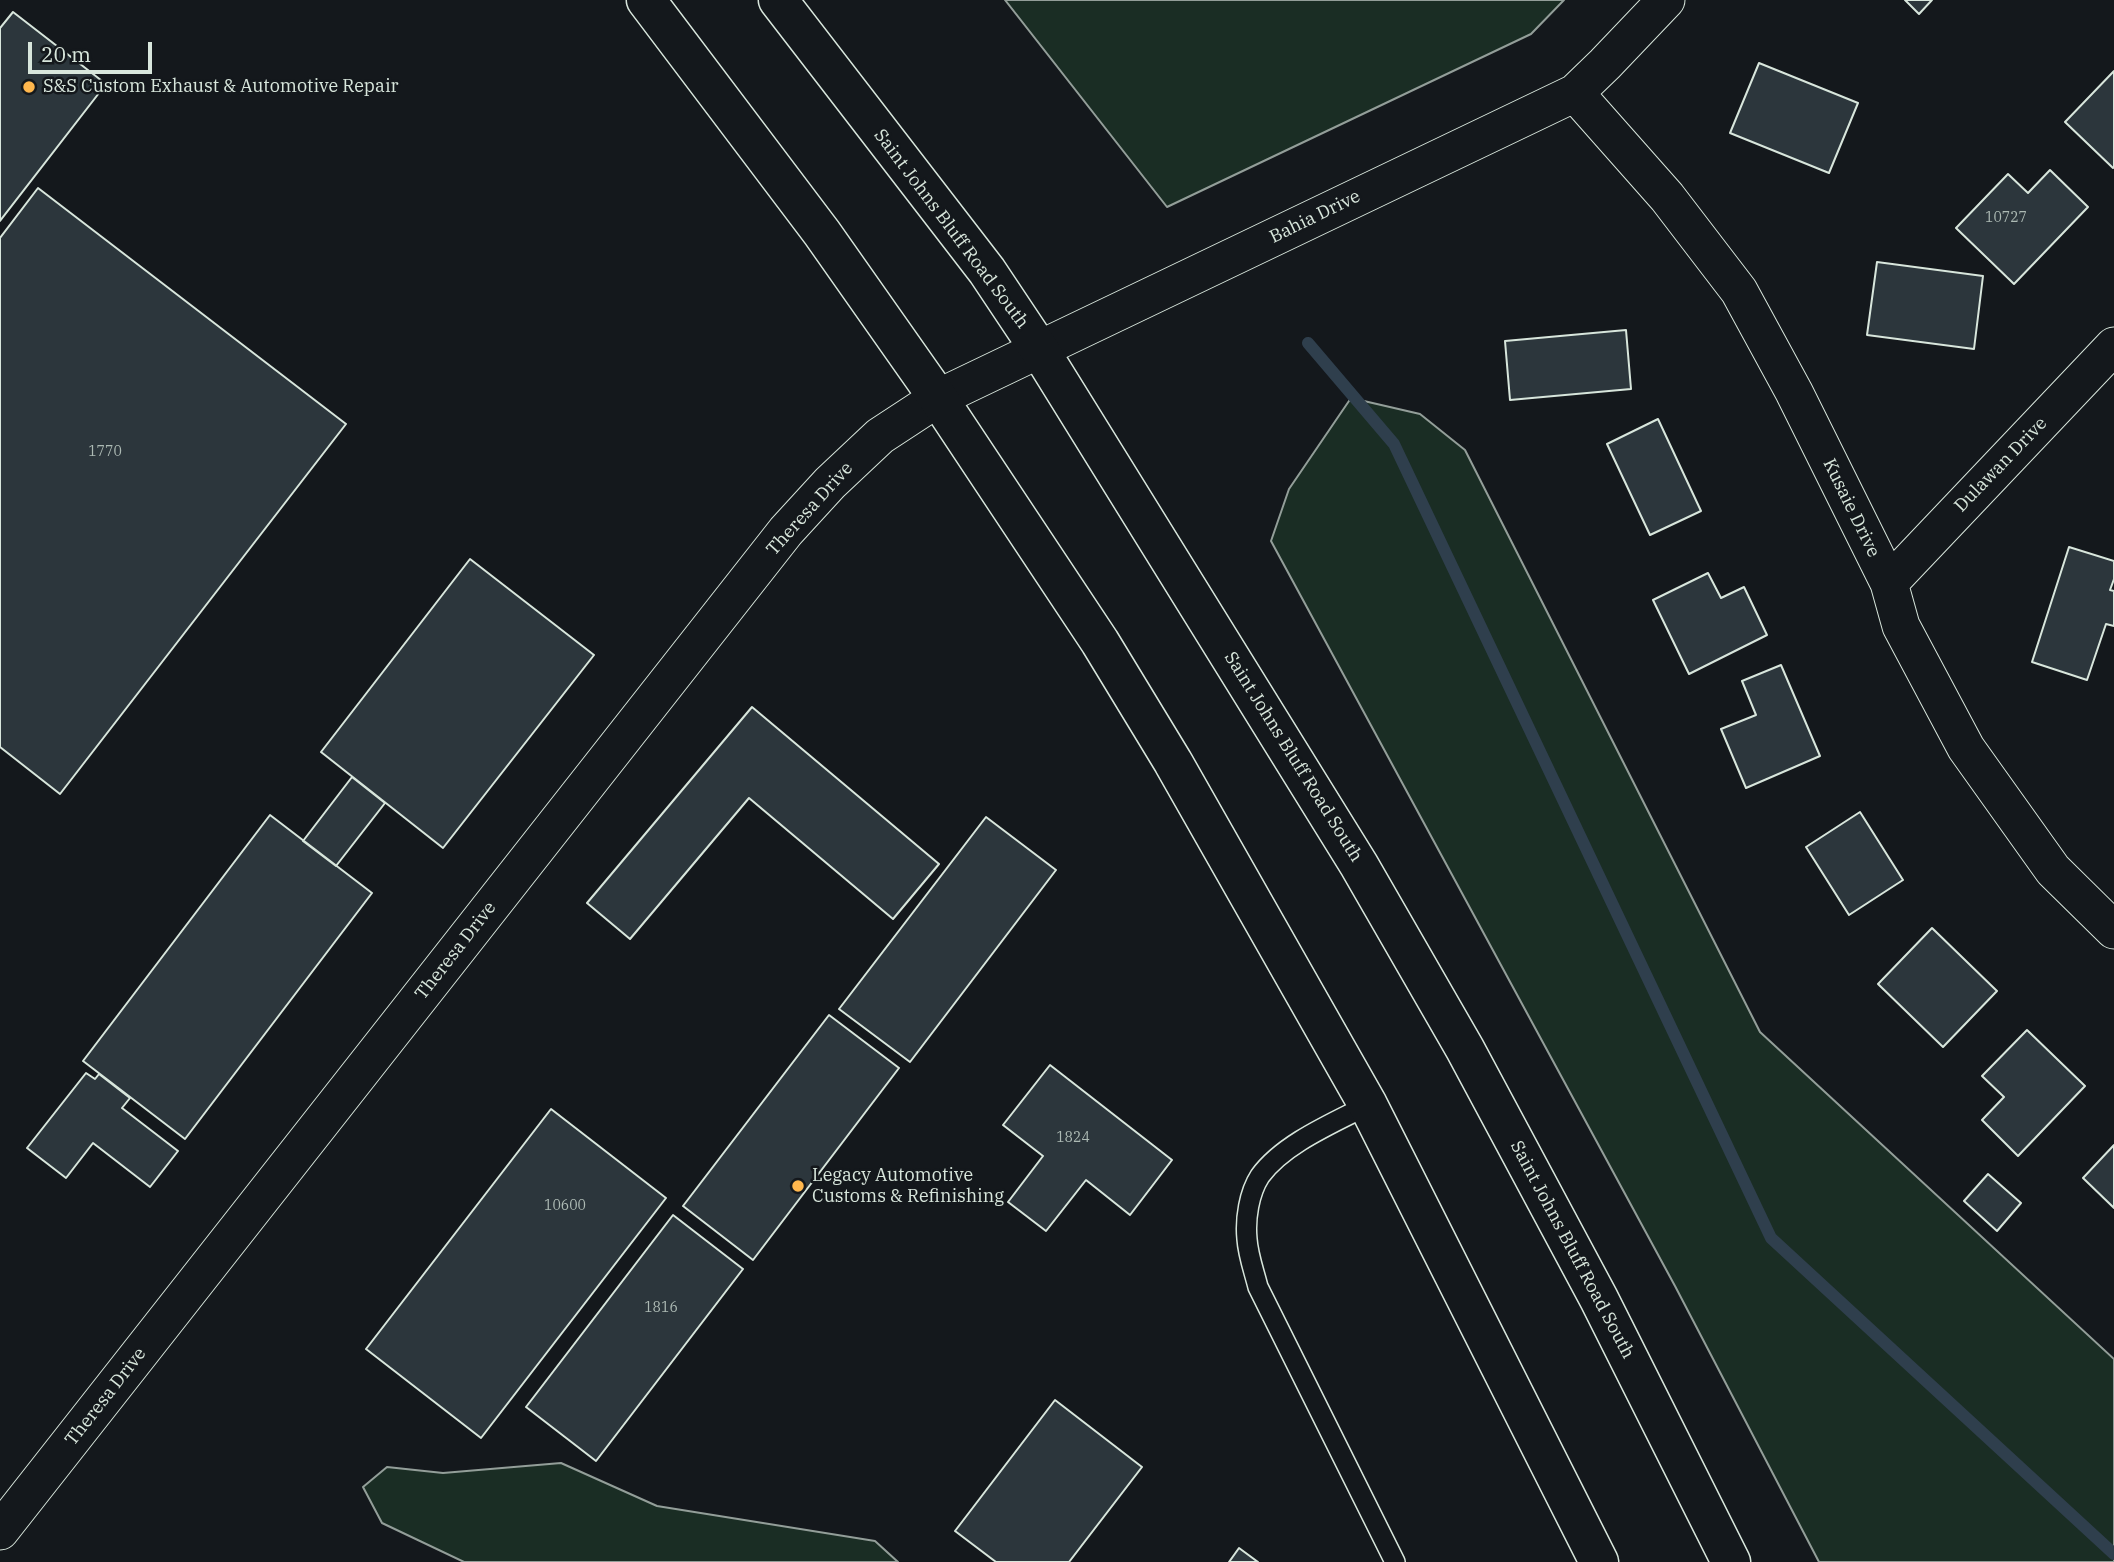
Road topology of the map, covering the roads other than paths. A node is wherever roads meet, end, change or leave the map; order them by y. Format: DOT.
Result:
graph roads {
  1 [pos="646,0"];
  2 [pos="778,0"];
  3 [pos="1667,0"];
  4 [pos="1575,93"];
  5 [pos="2114,346"];
  6 [pos="1039,349"];
  7 [pos="939,398"];
  8 [pos="1888,583"];
  9 [pos="2114,930"];
  10 [pos="1368,1105"];
  11 [pos="0,1531"];
  12 [pos="1395,1562"];
  13 [pos="1599,1562"];
  14 [pos="1731,1562"];
  1 -- 7 [label="main road"];
  2 -- 6 [label="main road, Saint Johns Bluff Road South"];
  3 -- 4 [label="street, Bahia Drive"];
  4 -- 6 [label="street, Bahia Drive"];
  4 -- 8 [label="street, Kusaie Drive"];
  5 -- 8 [label="street, Dulawan Drive"];
  6 -- 7 [label="street, Bahia Drive"];
  6 -- 14 [label="main road, Saint Johns Bluff Road South"];
  7 -- 10 [label="main road"];
  7 -- 11 [label="street, Theresa Drive"];
  8 -- 9 [label="street, Kusaie Drive"];
  10 -- 12 [label="lane"];
  10 -- 13 [label="main road"];
}
